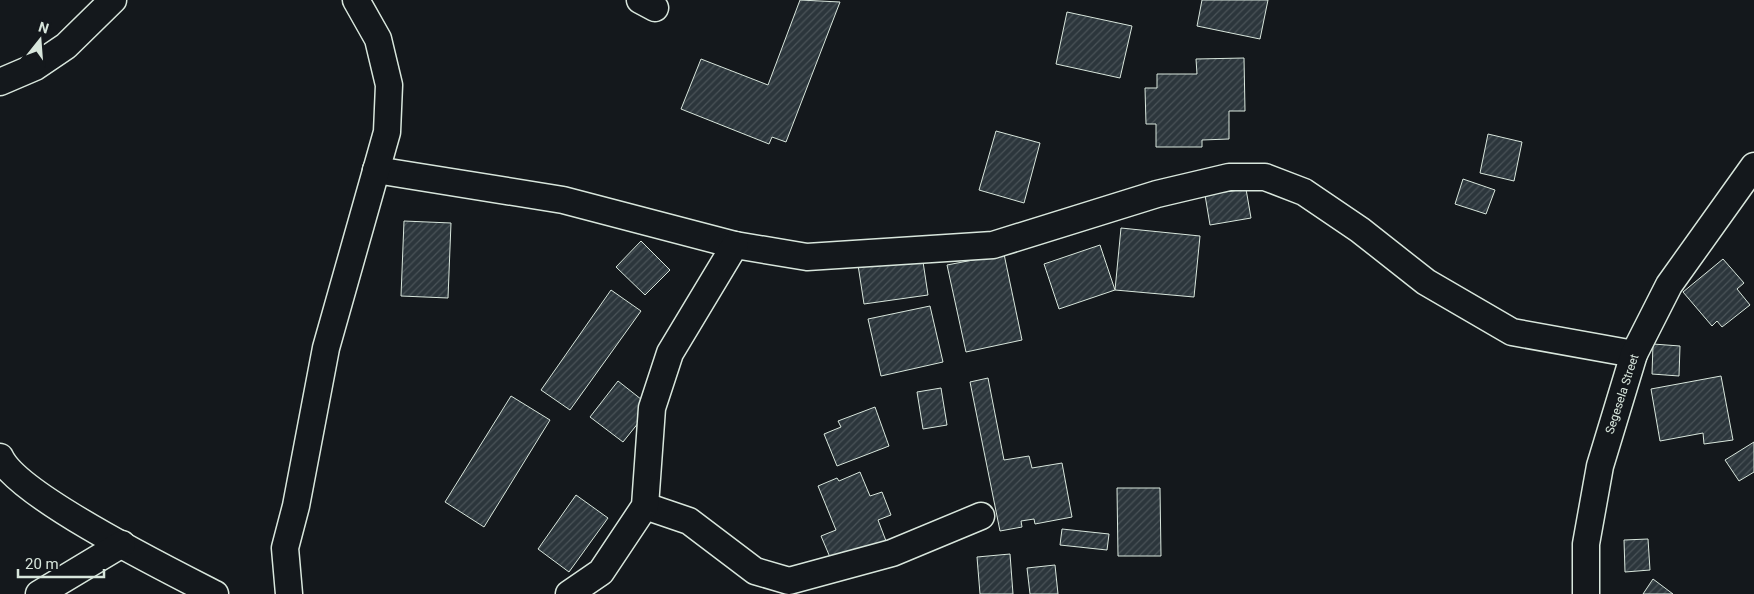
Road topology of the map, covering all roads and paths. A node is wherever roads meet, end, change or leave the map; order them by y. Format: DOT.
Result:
graph roads {
  1 [pos="114,0"];
  2 [pos="360,1"];
  3 [pos="0,82"];
  4 [pos="1754,166"];
  5 [pos="376,170"];
  6 [pos="735,245"];
  7 [pos="1634,354"];
  8 [pos="0,457"];
  9 [pos="645,506"];
  10 [pos="981,516"];
  11 [pos="122,544"];
  12 [pos="39,594"];
  13 [pos="215,594"];
  14 [pos="289,594"];
  15 [pos="569,594"];
  16 [pos="1586,594"];
  1 -- 3 [label="street"];
  2 -- 5 [label="street"];
  4 -- 7 [label="street, Segesela Street"];
  5 -- 6 [label="street"];
  5 -- 14 [label="street"];
  6 -- 7 [label="street"];
  6 -- 9 [label="street"];
  7 -- 16 [label="street, Segesela Street"];
  8 -- 11 [label="street"];
  9 -- 10 [label="street"];
  9 -- 15 [label="street"];
  11 -- 12 [label="street"];
  11 -- 13 [label="street"];
}
